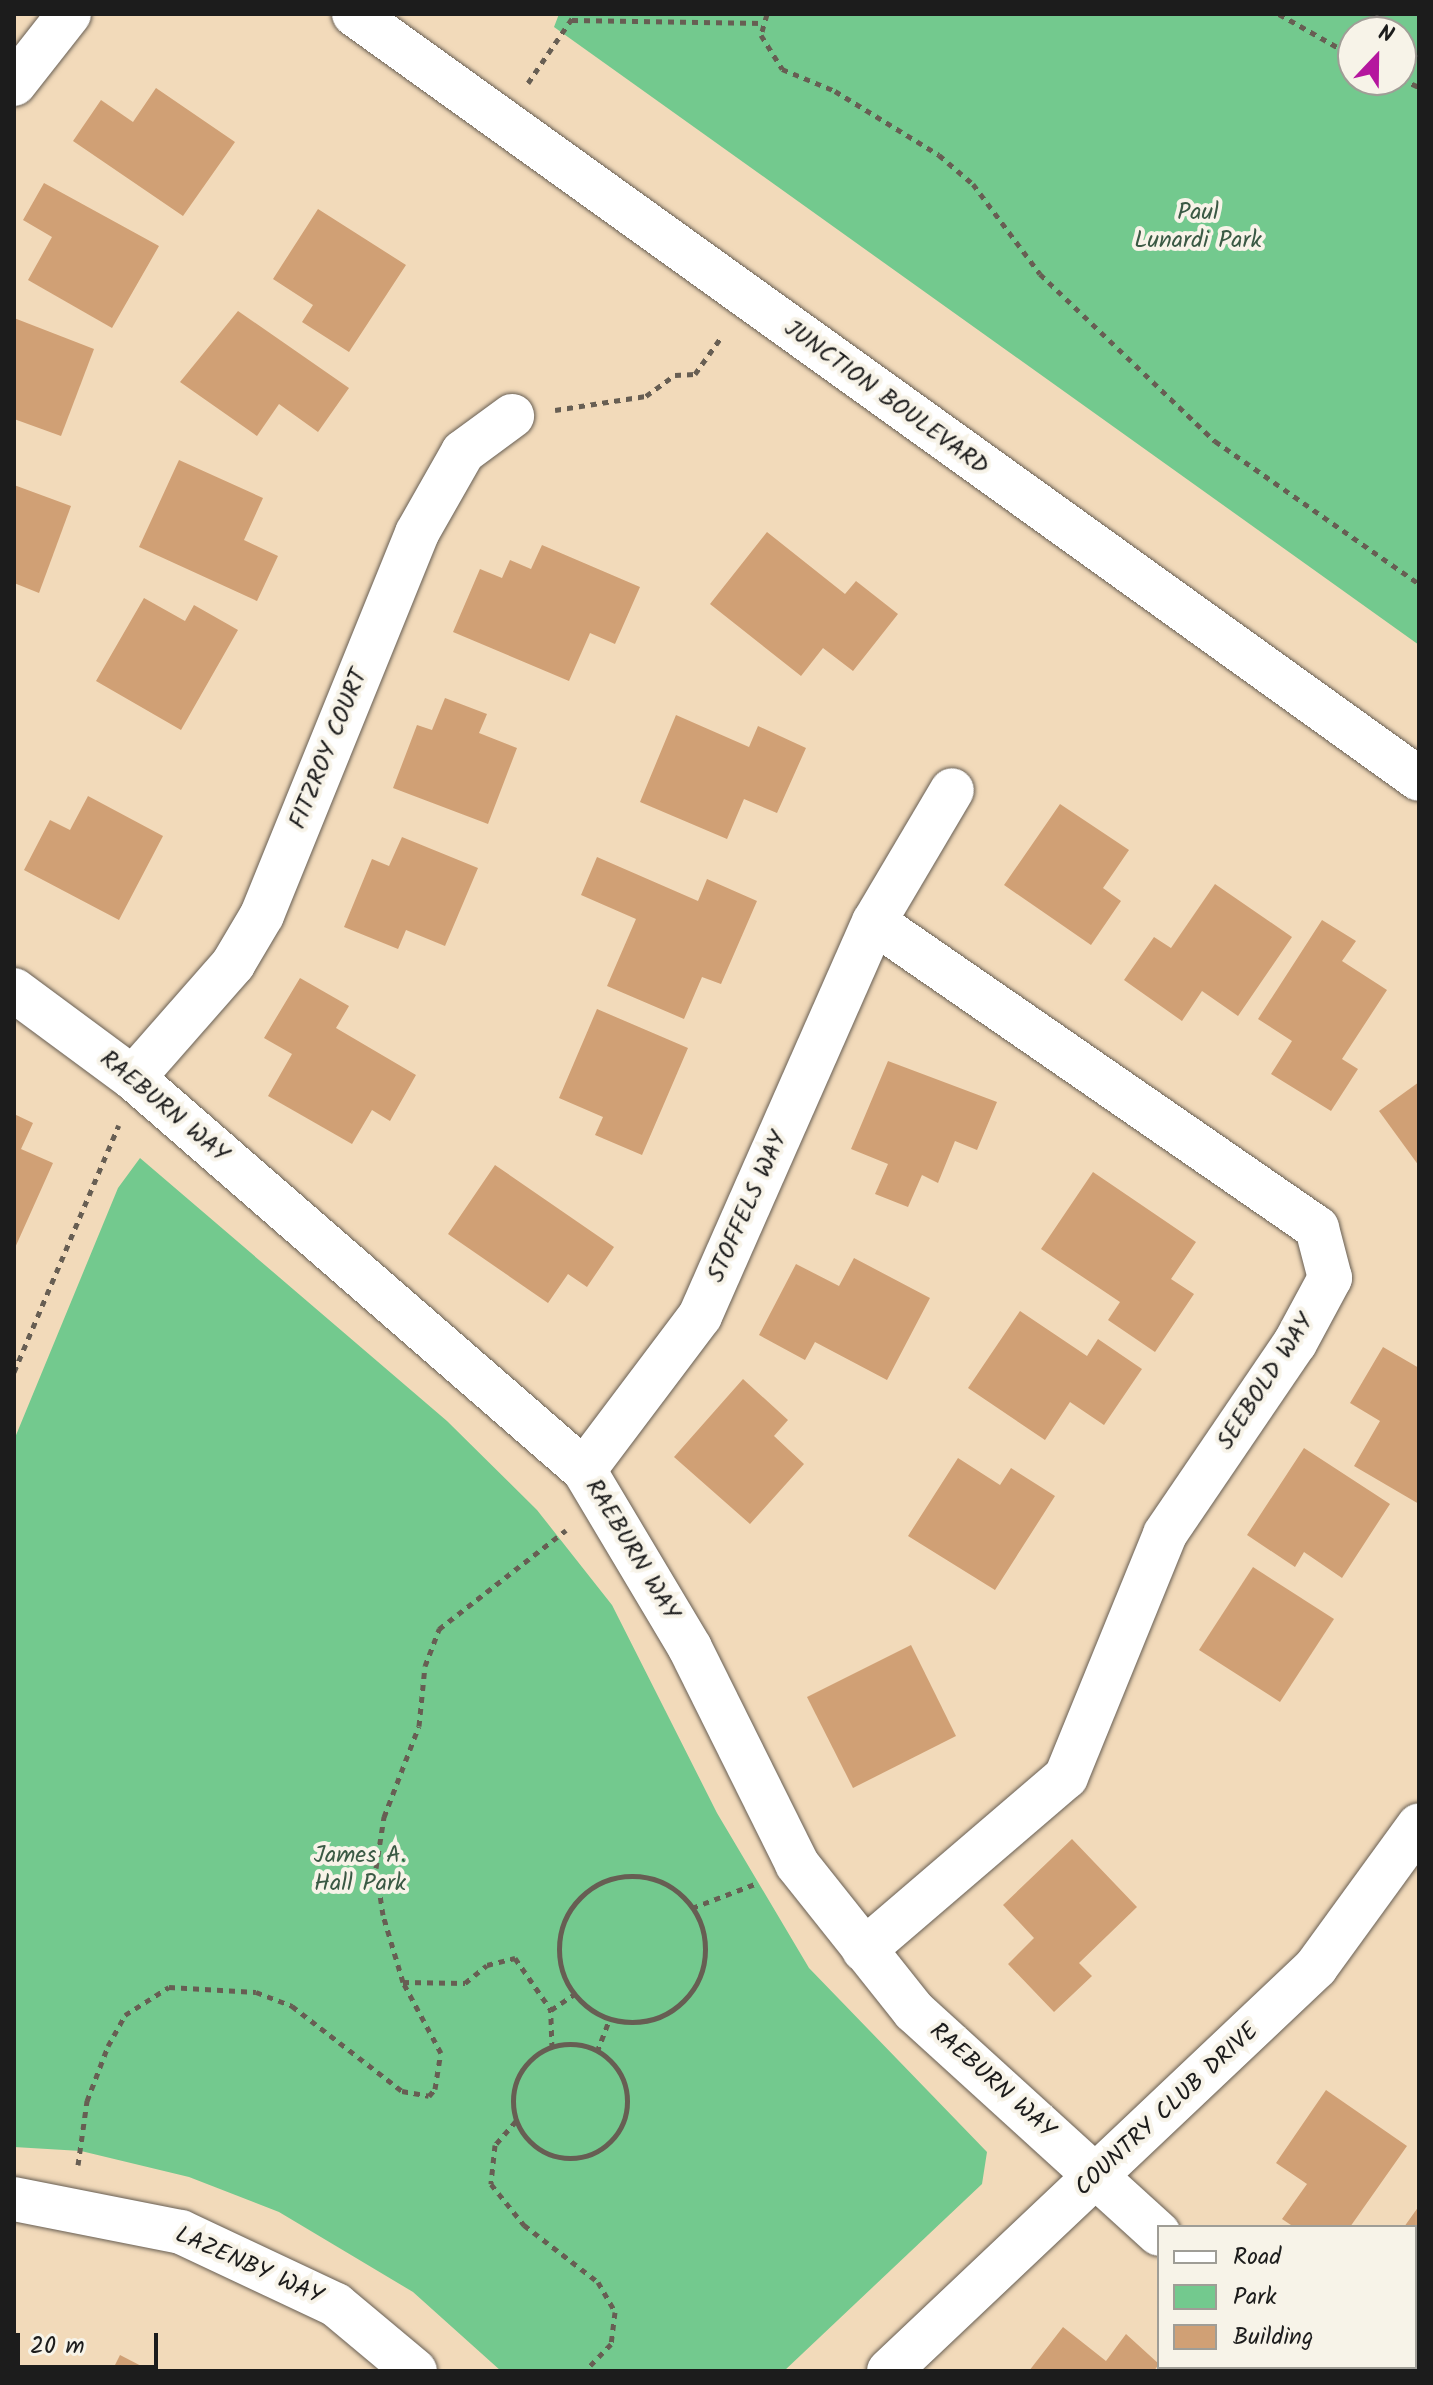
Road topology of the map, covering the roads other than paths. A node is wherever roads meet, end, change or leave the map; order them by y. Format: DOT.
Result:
graph roads {
  1 [pos="69,14"];
  2 [pos="354,14"];
  3 [pos="14,84"];
  4 [pos="512,416"];
  5 [pos="1419,779"];
  6 [pos="952,790"];
  7 [pos="874,922"];
  8 [pos="14,990"];
  9 [pos="133,1078"];
  10 [pos="593,1486"];
  11 [pos="1419,1825"];
  12 [pos="864,1950"];
  13 [pos="1099,2176"];
  14 [pos="14,2199"];
  15 [pos="1157,2232"];
  16 [pos="415,2371"];
  17 [pos="889,2371"];
  1 -- 3 [label="street"];
  2 -- 5 [label="street, JUNCTION BOULEVARD"];
  4 -- 9 [label="street, FITZROY COURT"];
  6 -- 7 [label="street, STOFFELS WAY"];
  7 -- 10 [label="street, STOFFELS WAY"];
  7 -- 12 [label="street, SEEBOLD WAY"];
  8 -- 9 [label="street, RAEBURN WAY"];
  9 -- 10 [label="street, RAEBURN WAY"];
  10 -- 12 [label="street, RAEBURN WAY"];
  11 -- 13 [label="street, COUNTRY CLUB DRIVE"];
  12 -- 13 [label="street, RAEBURN WAY"];
  13 -- 15 [label="street, RAEBURN WAY"];
  13 -- 17 [label="street, COUNTRY CLUB DRIVE"];
  14 -- 16 [label="street, LAZENBY WAY"];
}
